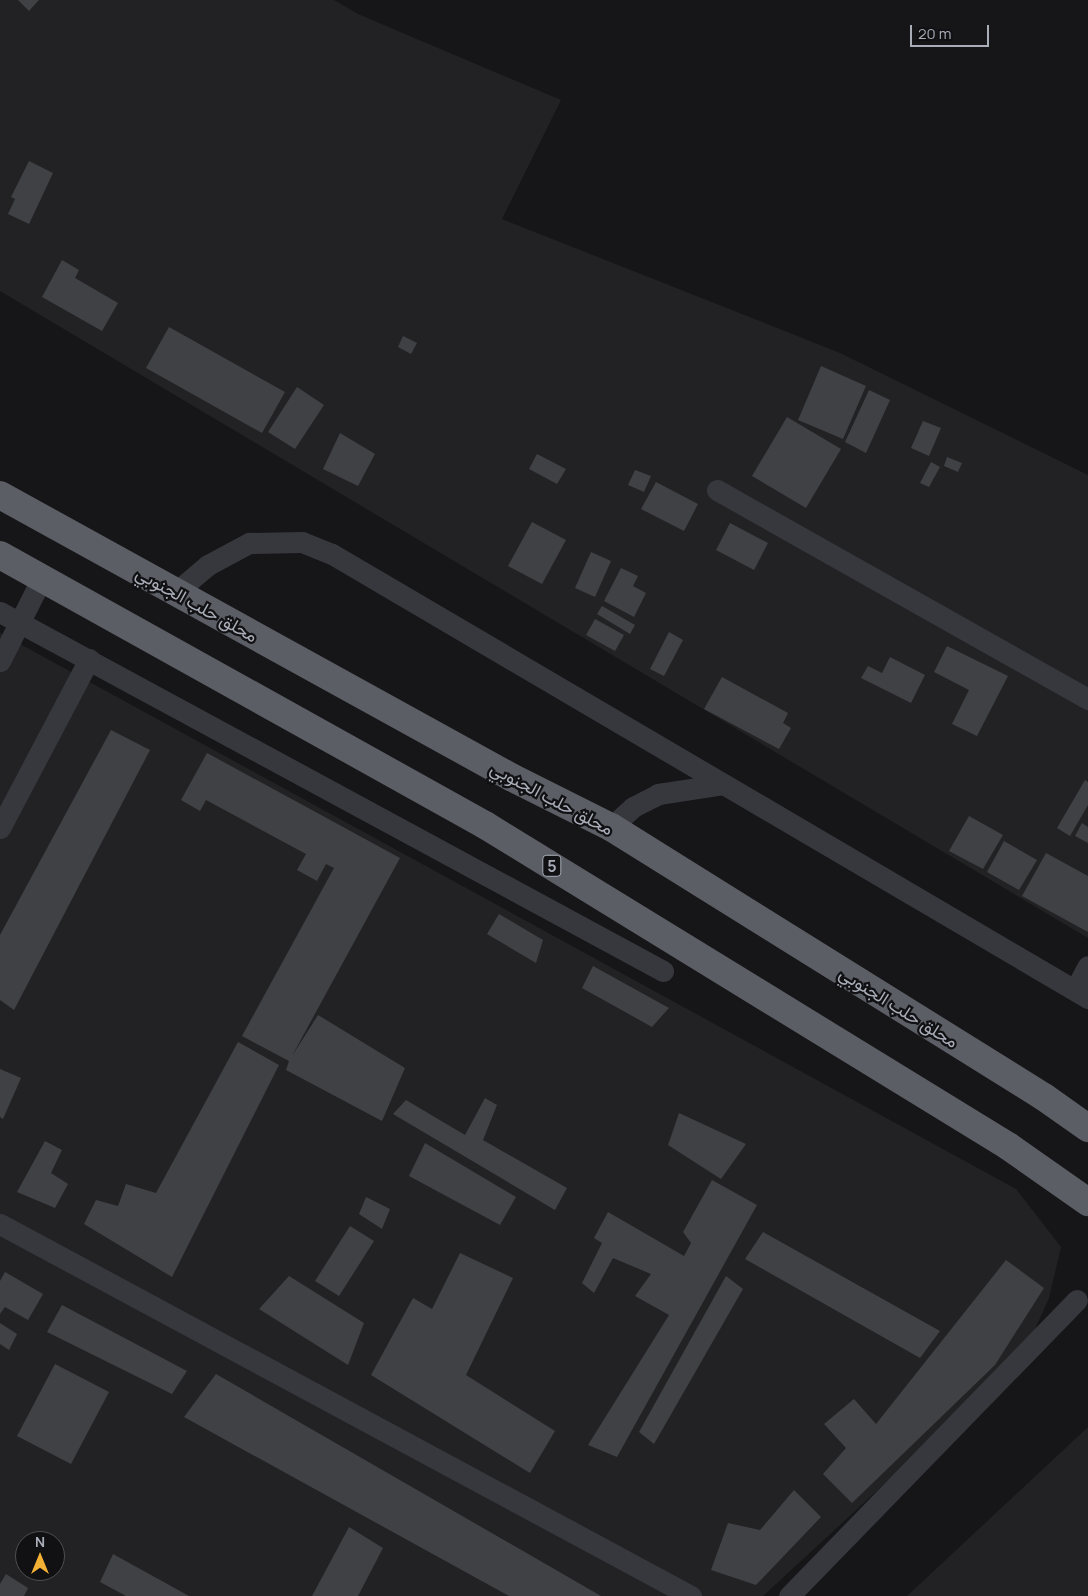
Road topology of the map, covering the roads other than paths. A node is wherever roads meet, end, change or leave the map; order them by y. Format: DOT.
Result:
graph roads {
  1 [pos="717,490"];
  2 [pos="0,495"];
  3 [pos="0,555"];
  4 [pos="42,578"];
  5 [pos="176,592"];
  6 [pos="0,612"];
  7 [pos="20,624"];
  8 [pos="89,659"];
  9 [pos="0,661"];
  10 [pos="1088,699"];
  11 [pos="723,784"];
  12 [pos="611,827"];
  13 [pos="0,828"];
  14 [pos="1088,966"];
  15 [pos="663,971"];
  16 [pos="1081,994"];
  17 [pos="1088,1128"];
  18 [pos="1088,1202"];
  19 [pos="0,1224"];
  20 [pos="1077,1300"];
  21 [pos="691,1596"];
  22 [pos="789,1596"];
  1 -- 10 [label="street"];
  2 -- 5 [label="highway, محلق حلب الجنوبي"];
  3 -- 4 [label="highway, 5"];
  4 -- 7 [label="street"];
  4 -- 18 [label="highway, 5"];
  5 -- 11 [label="street"];
  5 -- 12 [label="highway, محلق حلب الجنوبي"];
  6 -- 7 [label="street"];
  7 -- 8 [label="street"];
  7 -- 9 [label="street"];
  8 -- 13 [label="street"];
  8 -- 15 [label="street"];
  11 -- 12 [label="street"];
  11 -- 16 [label="street"];
  12 -- 17 [label="highway, محلق حلب الجنوبي"];
  14 -- 16 [label="street"];
  19 -- 21 [label="street"];
  20 -- 22 [label="street"];
}
